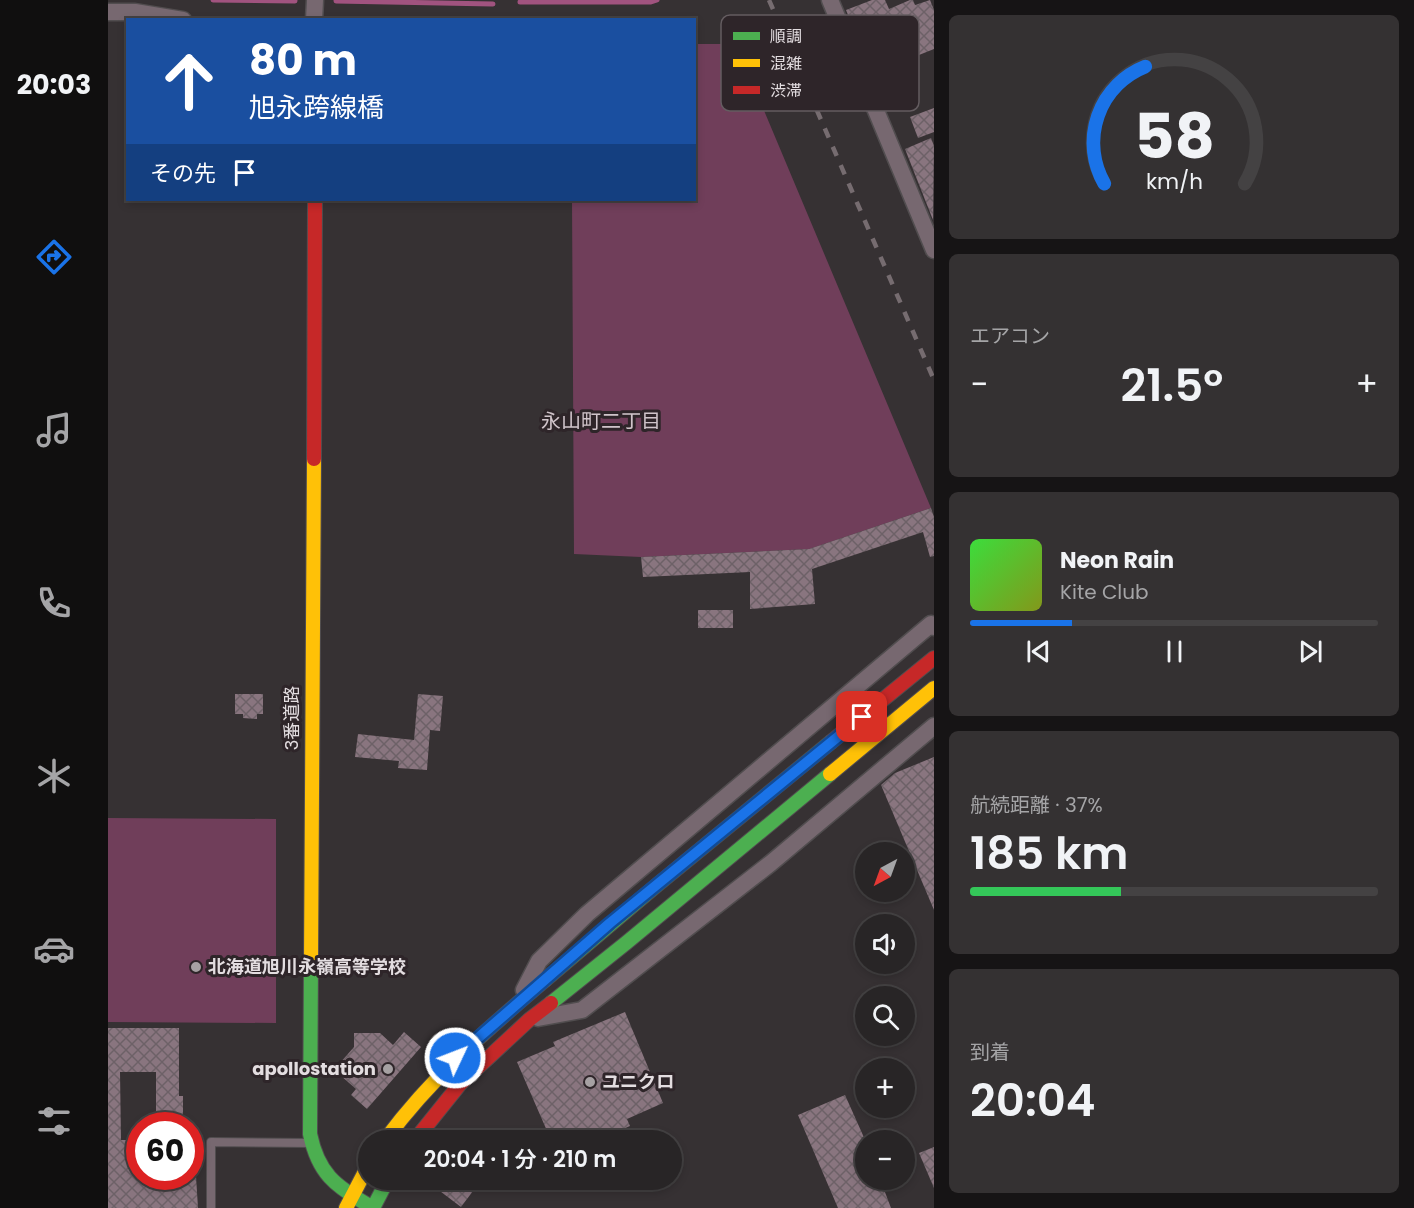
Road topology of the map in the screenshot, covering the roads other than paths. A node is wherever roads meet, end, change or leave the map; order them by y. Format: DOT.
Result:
graph roads {
  1 [pos="315,0"];
  2 [pos="830,0"];
  3 [pos="108,12"];
  4 [pos="836,15"];
  5 [pos="171,18"];
  6 [pos="314,18"];
  7 [pos="876,111"];
  8 [pos="315,201"];
  9 [pos="934,250"];
  10 [pos="934,627"];
  11 [pos="934,658"];
  12 [pos="934,688"];
  13 [pos="934,726"];
  14 [pos="516,1005"];
  15 [pos="530,1019"];
  16 [pos="393,1130"];
  17 [pos="423,1130"];
  18 [pos="311,1143"];
  19 [pos="358,1184"];
  20 [pos="382,1190"];
  21 [pos="348,1202"];
  22 [pos="211,1208"];
  23 [pos="373,1208"];
  1 -- 6 [label="street"];
  2 -- 4 [label="street"];
  3 -- 5 [label="street"];
  7 -- 9 [label="street"];
  8 -- 18 [label="main road, 3番道路"];
  10 -- 14 [label="street"];
  11 -- 14 [label="main road"];
  12 -- 15 [label="main road"];
  13 -- 15 [label="street"];
  14 -- 16 [label="main road"];
  15 -- 17 [label="main road"];
  18 -- 21 [label="main road, 3番道路"];
  18 -- 22 [label="lane"];
  19 -- 21 [label="main road"];
  20 -- 23 [label="main road"];
  21 -- 23 [label="main road, 3番道路"];
}
